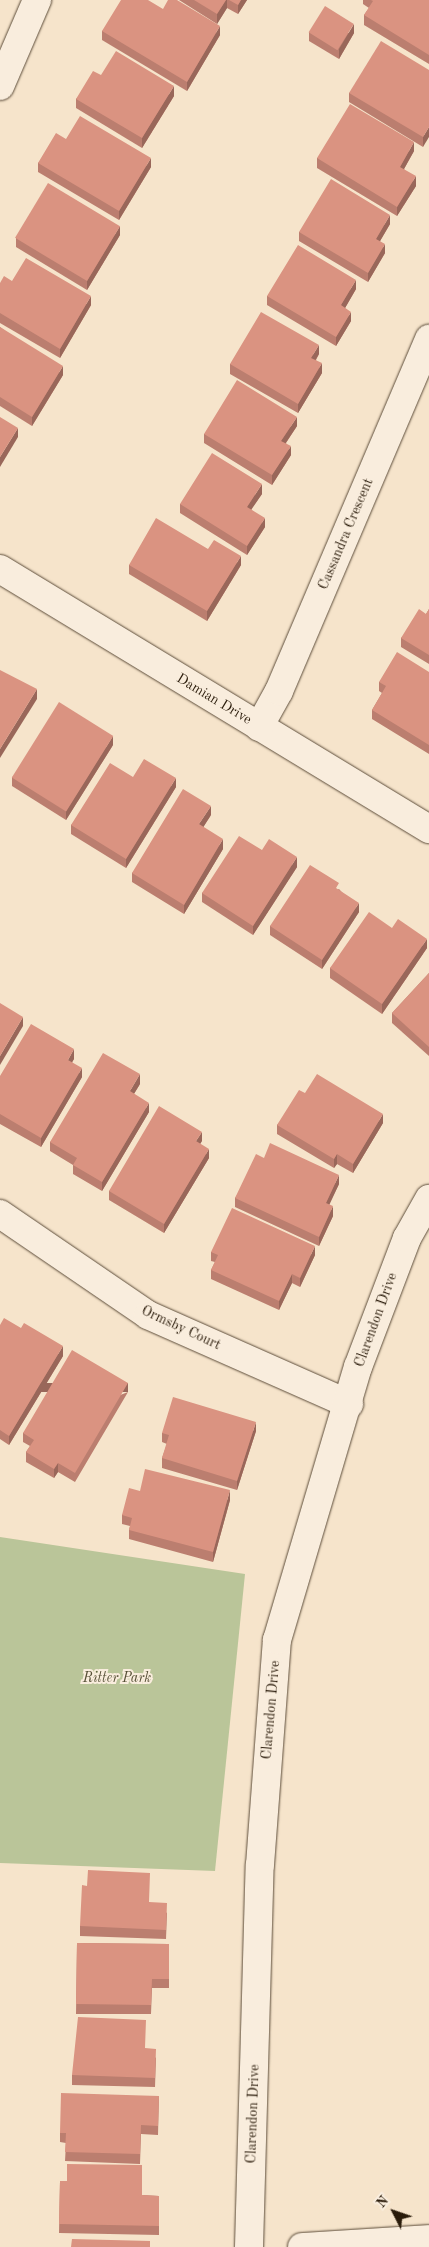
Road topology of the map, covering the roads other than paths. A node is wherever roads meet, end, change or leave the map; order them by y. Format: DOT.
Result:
graph roads {
  1 [pos="37,0"];
  2 [pos="0,86"];
  3 [pos="429,339"];
  4 [pos="0,568"];
  5 [pos="259,727"];
  6 [pos="429,829"];
  7 [pos="429,1199"];
  8 [pos="0,1214"];
  9 [pos="349,1404"];
  10 [pos="429,2239"];
  11 [pos="249,2247"];
  12 [pos="302,2247"];
  1 -- 2 [label="street"];
  3 -- 5 [label="street, Cassandra Crescent"];
  4 -- 5 [label="street, Damian Drive"];
  5 -- 6 [label="street, Damian Drive"];
  7 -- 9 [label="street, Clarendon Drive"];
  8 -- 9 [label="street, Ormsby Court"];
  9 -- 11 [label="street, Clarendon Drive"];
  10 -- 12 [label="street"];
}
